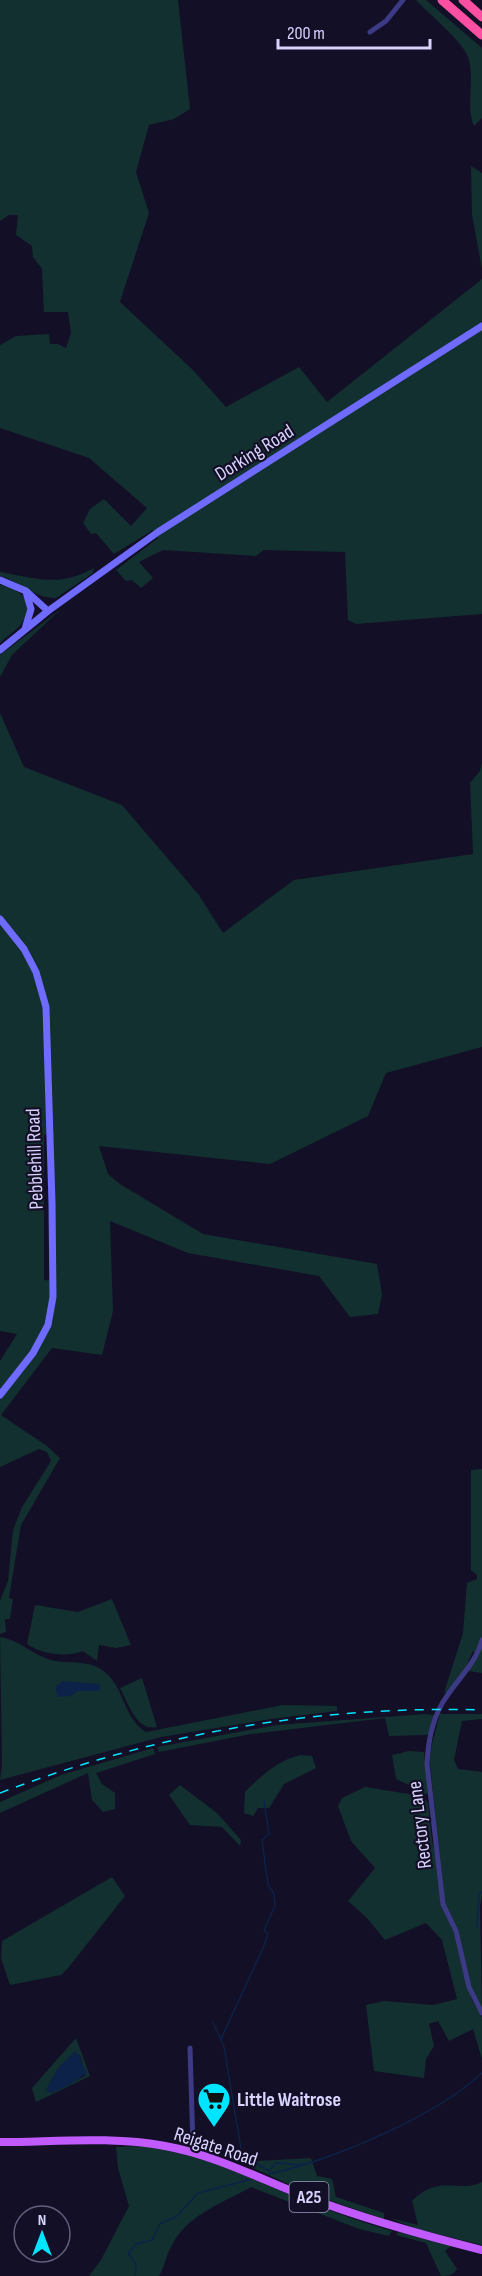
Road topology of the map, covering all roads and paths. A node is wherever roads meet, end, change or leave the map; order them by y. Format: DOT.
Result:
graph roads {
  1 [pos="403,0"];
  2 [pos="442,0"];
  3 [pos="463,0"];
  4 [pos="482,17"];
  5 [pos="370,32"];
  6 [pos="482,35"];
  7 [pos="482,326"];
  8 [pos="0,580"];
  9 [pos="26,591"];
  10 [pos="48,611"];
  11 [pos="24,629"];
  12 [pos="0,650"];
  13 [pos="0,919"];
  14 [pos="0,1395"];
  15 [pos="482,1640"];
  16 [pos="482,2013"];
  17 [pos="190,2048"];
  18 [pos="0,2142"];
  19 [pos="191,2152"];
  20 [pos="482,2250"];
  1 -- 5 [label="street"];
  2 -- 6 [label="highway"];
  3 -- 4 [label="highway"];
  7 -- 10 [label="main road, Dorking Road"];
  8 -- 9 [label="main road"];
  9 -- 10 [label="main road"];
  9 -- 11 [label="main road"];
  10 -- 11 [label="main road"];
  11 -- 12 [label="main road"];
  13 -- 14 [label="main road, Pebblehill Road"];
  15 -- 16 [label="street, Rectory Lane"];
  17 -- 19 [label="street"];
  18 -- 19 [label="main road, Reigate Road / A25"];
  19 -- 20 [label="main road, Reigate Road / A25"];
}
